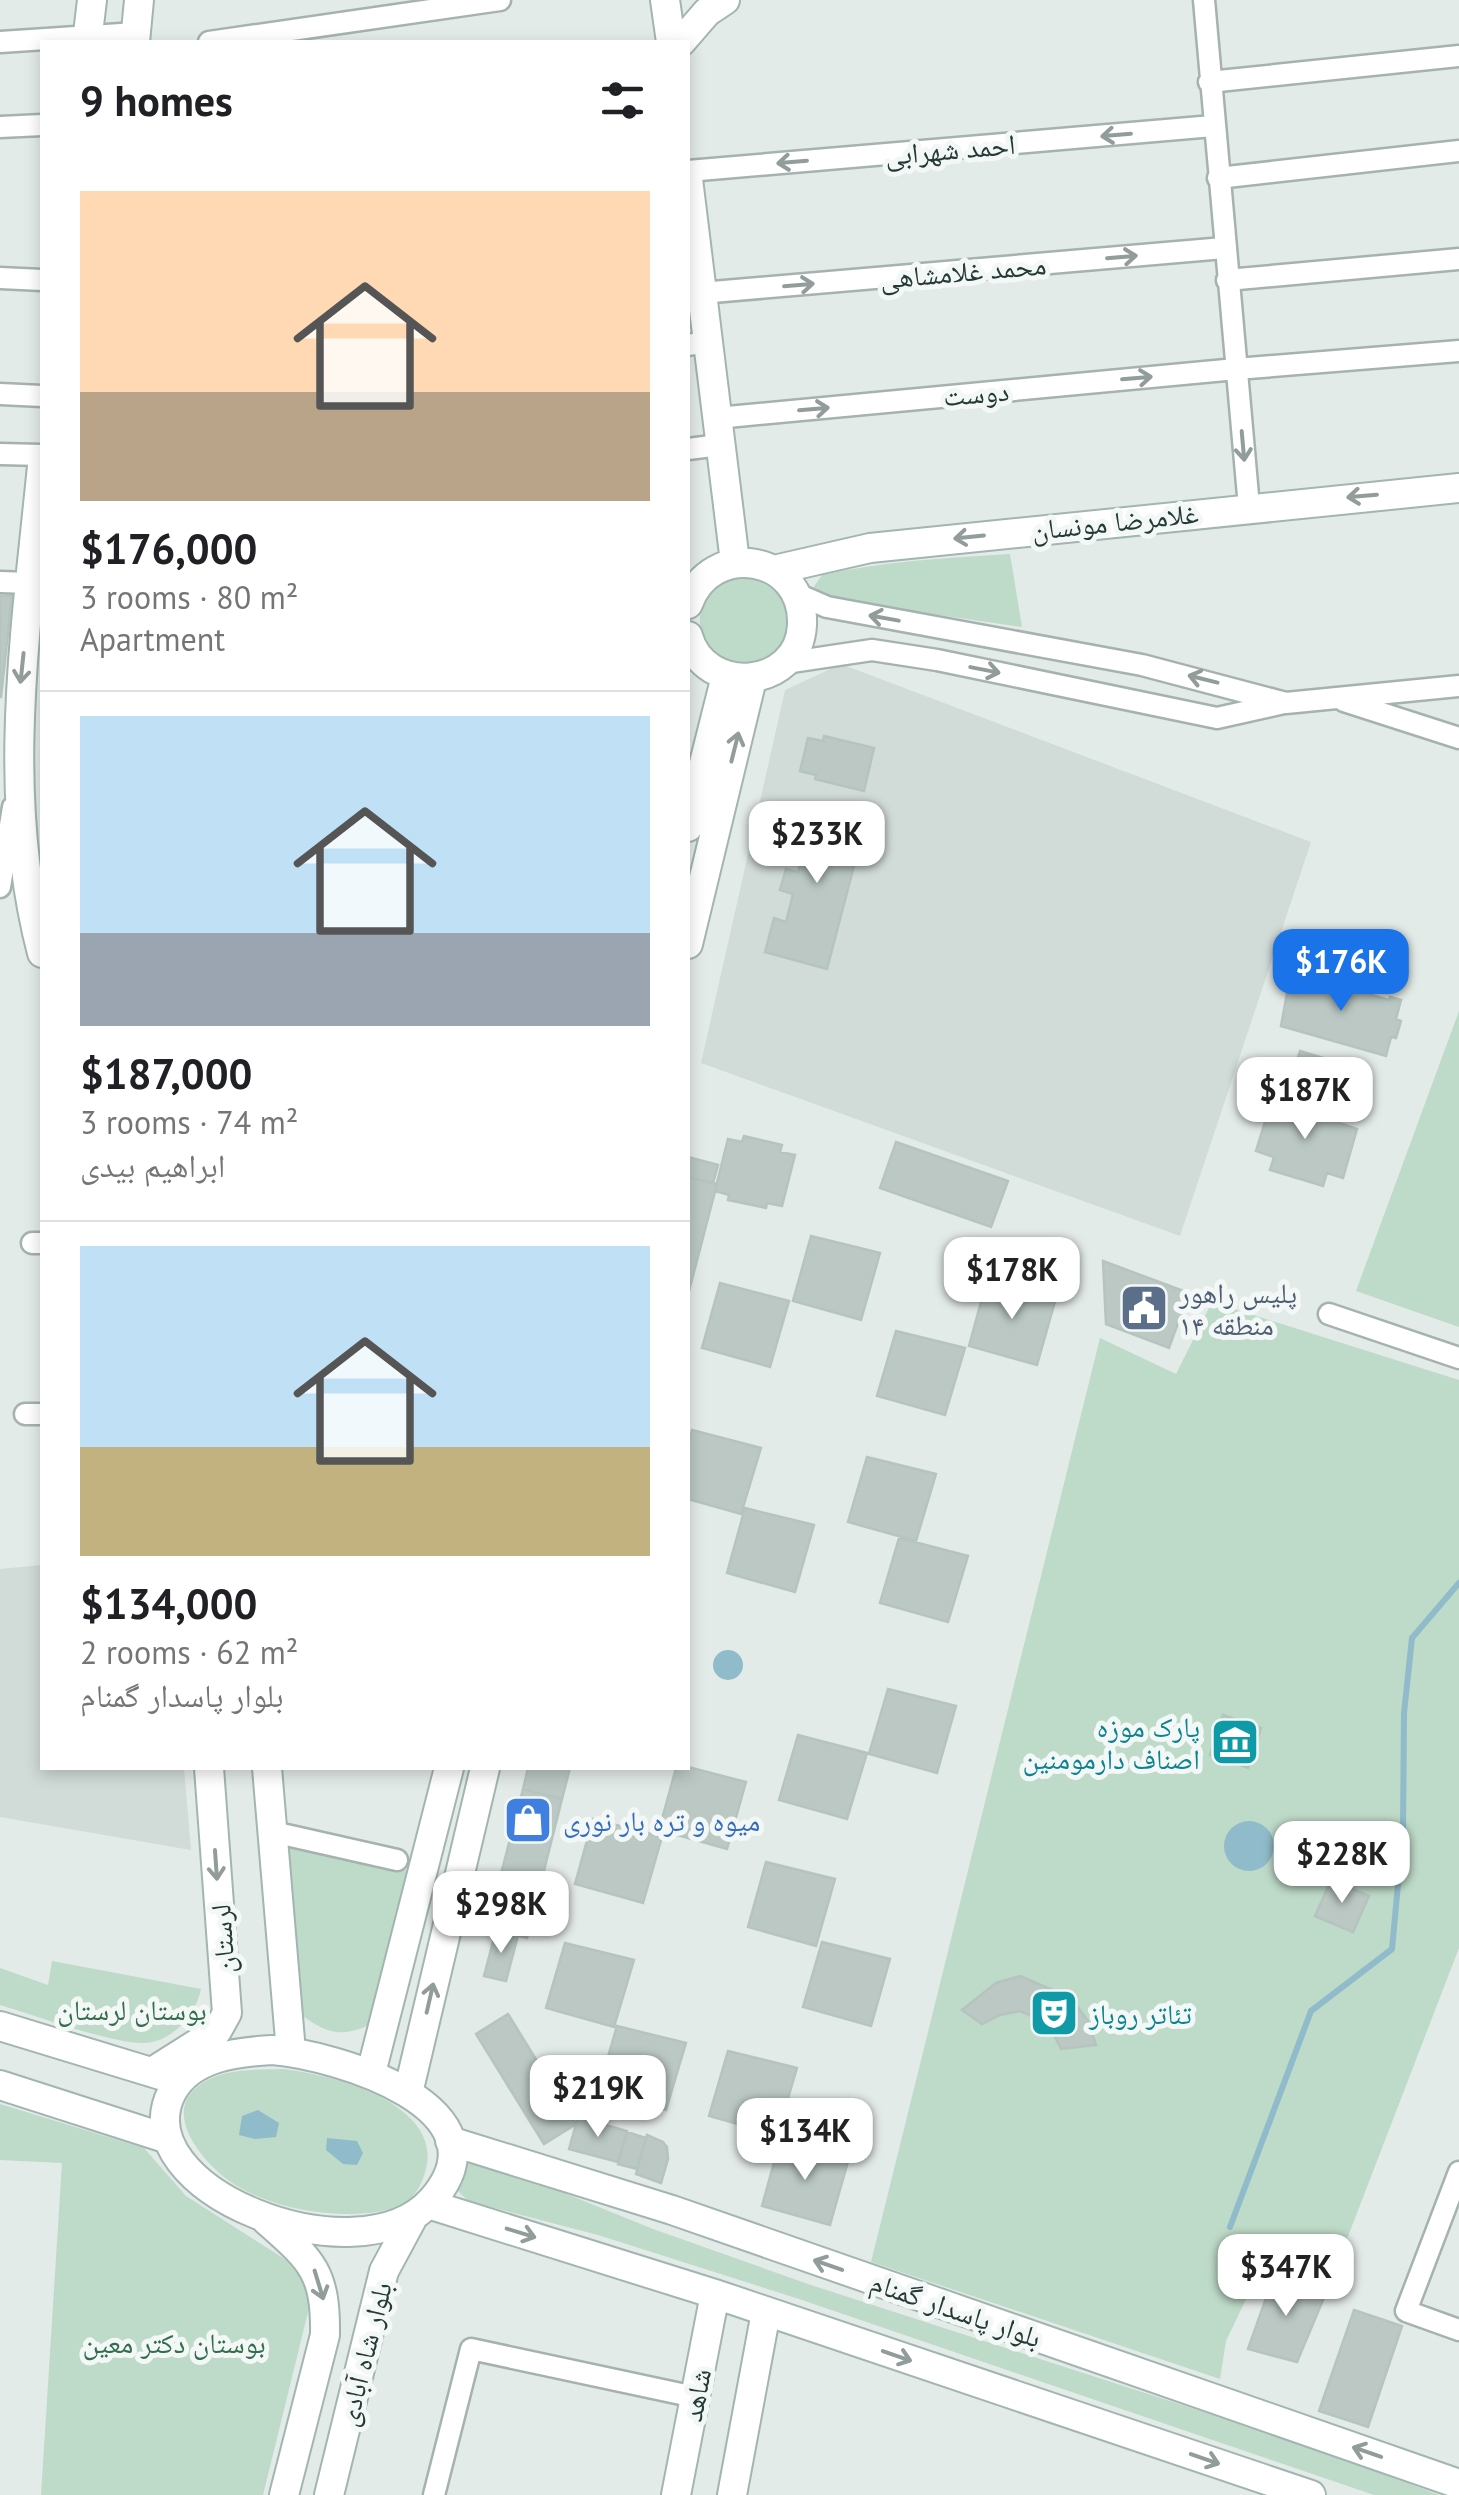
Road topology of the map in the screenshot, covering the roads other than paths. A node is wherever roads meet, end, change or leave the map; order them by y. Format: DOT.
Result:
graph roads {
  1 [pos="92,0"];
  2 [pos="140,0"];
  3 [pos="500,0"];
  4 [pos="666,0"];
  5 [pos="725,0"];
  6 [pos="1204,0"];
  7 [pos="135,38"];
  8 [pos="88,40"];
  9 [pos="224,40"];
  10 [pos="671,40"];
  11 [pos="683,40"];
  12 [pos="40,41"];
  13 [pos="0,42"];
  14 [pos="1459,56"];
  15 [pos="1209,82"];
  16 [pos="40,125"];
  17 [pos="1213,126"];
  18 [pos="0,127"];
  19 [pos="1459,151"];
  20 [pos="690,172"];
  21 [pos="1218,178"];
  22 [pos="690,220"];
  23 [pos="1224,248"];
  24 [pos="1459,259"];
  25 [pos="692,261"];
  26 [pos="0,278"];
  27 [pos="40,280"];
  28 [pos="1227,280"];
  29 [pos="702,293"];
  30 [pos="698,344"];
  31 [pos="1459,351"];
  32 [pos="1236,369"];
  33 [pos="0,394"];
  34 [pos="40,396"];
  35 [pos="718,431"];
  36 [pos="690,448"];
  37 [pos="0,454"];
  38 [pos="40,456"];
  39 [pos="40,486"];
  40 [pos="1459,488"];
  41 [pos="1249,507"];
  42 [pos="734,562"];
  43 [pos="774,570"];
  44 [pos="696,579"];
  45 [pos="0,582"];
  46 [pos="30,583"];
  47 [pos="797,594"];
  48 [pos="690,640"];
  49 [pos="785,663"];
  50 [pos="739,677"];
  51 [pos="1459,686"];
  52 [pos="1332,698"];
  53 [pos="1286,702"];
  54 [pos="1459,738"];
  55 [pos="20,784"];
  56 [pos="691,796"];
  57 [pos="0,887"];
  58 [pos="690,934"];
  59 [pos="40,946"];
  60 [pos="1328,1314"];
  61 [pos="1459,1358"];
  62 [pos="209,1770"];
  63 [pos="267,1770"];
  64 [pos="448,1770"];
  65 [pos="485,1770"];
  66 [pos="273,1832"];
  67 [pos="397,1860"];
  68 [pos="0,2026"];
  69 [pos="292,2052"];
  70 [pos="371,2073"];
  71 [pos="165,2076"];
  72 [pos="0,2085"];
  73 [pos="408,2093"];
  74 [pos="165,2138"];
  75 [pos="450,2141"];
  76 [pos="1459,2172"];
  77 [pos="420,2212"];
  78 [pos="257,2213"];
  79 [pos="714,2294"];
  80 [pos="766,2312"];
  81 [pos="1459,2330"];
  82 [pos="695,2397"];
  83 [pos="1459,2484"];
  84 [pos="736,2494"];
  85 [pos="284,2495"];
  86 [pos="329,2495"];
  87 [pos="434,2495"];
  88 [pos="676,2495"];
  89 [pos="1311,2495"];
  1 -- 8 [label="main road"];
  2 -- 7 [label="main road"];
  3 -- 9 [label="street"];
  4 -- 10 [label="main road"];
  5 -- 11 [label="main road"];
  6 -- 15 [label="street"];
  7 -- 8 [label="street"];
  12 -- 13 [label="street"];
  14 -- 15 [label="street"];
  15 -- 17 [label="street"];
  16 -- 18 [label="street"];
  17 -- 20 [label="street, احمد شهرابی, one-way"];
  17 -- 21 [label="street"];
  19 -- 21 [label="street"];
  21 -- 23 [label="street"];
  22 -- 25 [label="main road"];
  23 -- 28 [label="street"];
  29 -- 23 [label="street, محمد غلامشاهی, one-way"];
  24 -- 28 [label="street"];
  25 -- 29 [label="main road"];
  26 -- 27 [label="street"];
  28 -- 32 [label="street"];
  29 -- 30 [label="main road"];
  30 -- 35 [label="main road"];
  31 -- 32 [label="street, دوست"];
  35 -- 32 [label="street, دوست, one-way"];
  32 -- 41 [label="street, one-way"];
  33 -- 34 [label="street"];
  35 -- 36 [label="street, دوست"];
  35 -- 42 [label="main road"];
  37 -- 38 [label="street"];
  39 -- 46 [label="main road"];
  40 -- 41 [label="main road, غلامرضا مونسان, one-way"];
  41 -- 43 [label="main road, غلامرضا مونسان, one-way"];
  42 -- 43 [label="main road"];
  42 -- 44 [label="main road"];
  43 -- 47 [label="main road"];
  45 -- 46 [label="street"];
  46 -- 55 [label="main road, one-way"];
  47 -- 49 [label="main road"];
  53 -- 47 [label="street, one-way"];
  48 -- 50 [label="main road"];
  49 -- 50 [label="main road"];
  49 -- 53 [label="street, one-way"];
  50 -- 56 [label="main road"];
  58 -- 50 [label="main road, one-way"];
  51 -- 52 [label="street"];
  52 -- 53 [label="street"];
  52 -- 54 [label="street"];
  55 -- 57 [label="street"];
  55 -- 59 [label="main road"];
  60 -- 61 [label="street"];
  62 -- 71 [label="main road, لرستان, one-way"];
  63 -- 66 [label="main road"];
  64 -- 70 [label="main road"];
  73 -- 65 [label="main road, one-way"];
  66 -- 67 [label="street"];
  66 -- 69 [label="main road"];
  68 -- 71 [label="main road"];
  69 -- 70 [label="main road"];
  69 -- 71 [label="main road"];
  70 -- 73 [label="main road"];
  71 -- 74 [label="main road"];
  72 -- 74 [label="main road"];
  73 -- 75 [label="main road"];
  74 -- 78 [label="main road"];
  75 -- 77 [label="main road"];
  83 -- 75 [label="main road, بلوار پاسدار گمنام, one-way"];
  76 -- 81 [label="street"];
  77 -- 78 [label="main road"];
  77 -- 79 [label="main road, one-way"];
  77 -- 86 [label="main road, بلوار شاه آبادی"];
  78 -- 85 [label="main road, بلوار شاه آبادی, one-way"];
  79 -- 80 [label="main road"];
  79 -- 82 [label="main road, شاهد"];
  80 -- 84 [label="main road, شاهد"];
  80 -- 89 [label="main road, one-way"];
  82 -- 87 [label="street"];
  82 -- 88 [label="main road, شاهد"];
}
